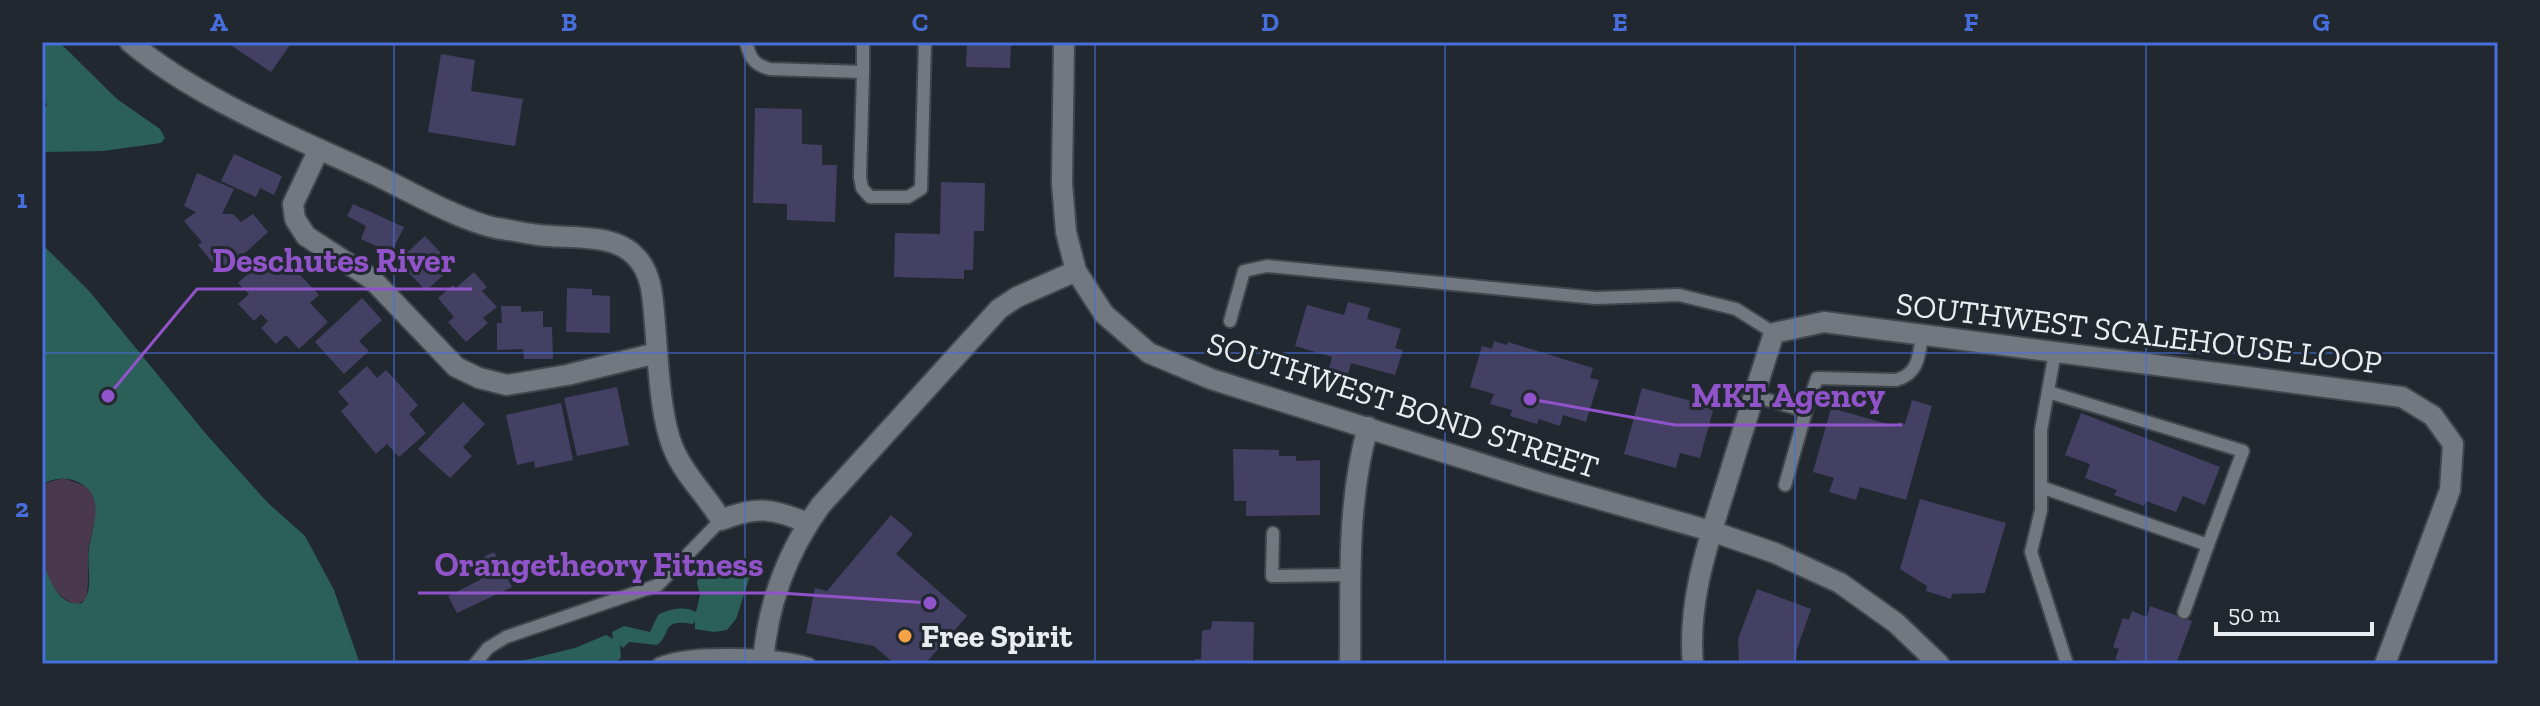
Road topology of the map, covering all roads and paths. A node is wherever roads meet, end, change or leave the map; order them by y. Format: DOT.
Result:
graph roads {
  1 [pos="130,42"];
  2 [pos="746,42"];
  3 [pos="863,42"];
  4 [pos="925,42"];
  5 [pos="1064,42"];
  6 [pos="863,72"];
  7 [pos="319,149"];
  8 [pos="1076,271"];
  9 [pos="1230,321"];
  10 [pos="1774,333"];
  11 [pos="1922,335"];
  12 [pos="2055,352"];
  13 [pos="657,353"];
  14 [pos="2048,392"];
  15 [pos="1754,396"];
  16 [pos="1806,411"];
  17 [pos="1368,427"];
  18 [pos="1785,485"];
  19 [pos="2041,487"];
  20 [pos="721,520"];
  21 [pos="807,523"];
  22 [pos="1711,531"];
  23 [pos="1273,533"];
  24 [pos="2208,545"];
  25 [pos="1351,575"];
  26 [pos="2184,612"];
  27 [pos="764,661"];
  28 [pos="475,664"];
  29 [pos="659,664"];
  30 [pos="809,664"];
  31 [pos="1350,664"];
  32 [pos="1693,664"];
  33 [pos="1939,664"];
  34 [pos="2067,664"];
  35 [pos="2385,664"];
  1 -- 7 [label="street"];
  2 -- 6 [label="lane"];
  3 -- 6 [label="lane"];
  4 -- 6 [label="lane"];
  5 -- 8 [label="street, SOUTHWEST BOND STREET"];
  7 -- 13 [label="street"];
  7 -- 13 [label="street"];
  8 -- 17 [label="street, SOUTHWEST BOND STREET"];
  8 -- 21 [label="street"];
  9 -- 10 [label="lane"];
  10 -- 11 [label="street, SOUTHWEST SCALEHOUSE LOOP"];
  10 -- 15 [label="street"];
  11 -- 12 [label="street, SOUTHWEST SCALEHOUSE LOOP"];
  11 -- 16 [label="lane"];
  12 -- 14 [label="lane"];
  12 -- 35 [label="street, SOUTHWEST SCALEHOUSE LOOP"];
  13 -- 20 [label="street"];
  14 -- 19 [label="lane"];
  14 -- 24 [label="lane"];
  15 -- 16 [label="lane"];
  15 -- 22 [label="street"];
  16 -- 18 [label="lane"];
  17 -- 22 [label="street, SOUTHWEST BOND STREET"];
  17 -- 25 [label="street"];
  19 -- 24 [label="lane"];
  19 -- 34 [label="lane"];
  20 -- 21 [label="street"];
  20 -- 28 [label="lane"];
  21 -- 27 [label="street"];
  22 -- 32 [label="street"];
  22 -- 33 [label="street, SOUTHWEST BOND STREET"];
  23 -- 25 [label="lane"];
  24 -- 26 [label="lane"];
  25 -- 31 [label="street"];
  27 -- 29 [label="lane"];
  27 -- 30 [label="lane"];
}
